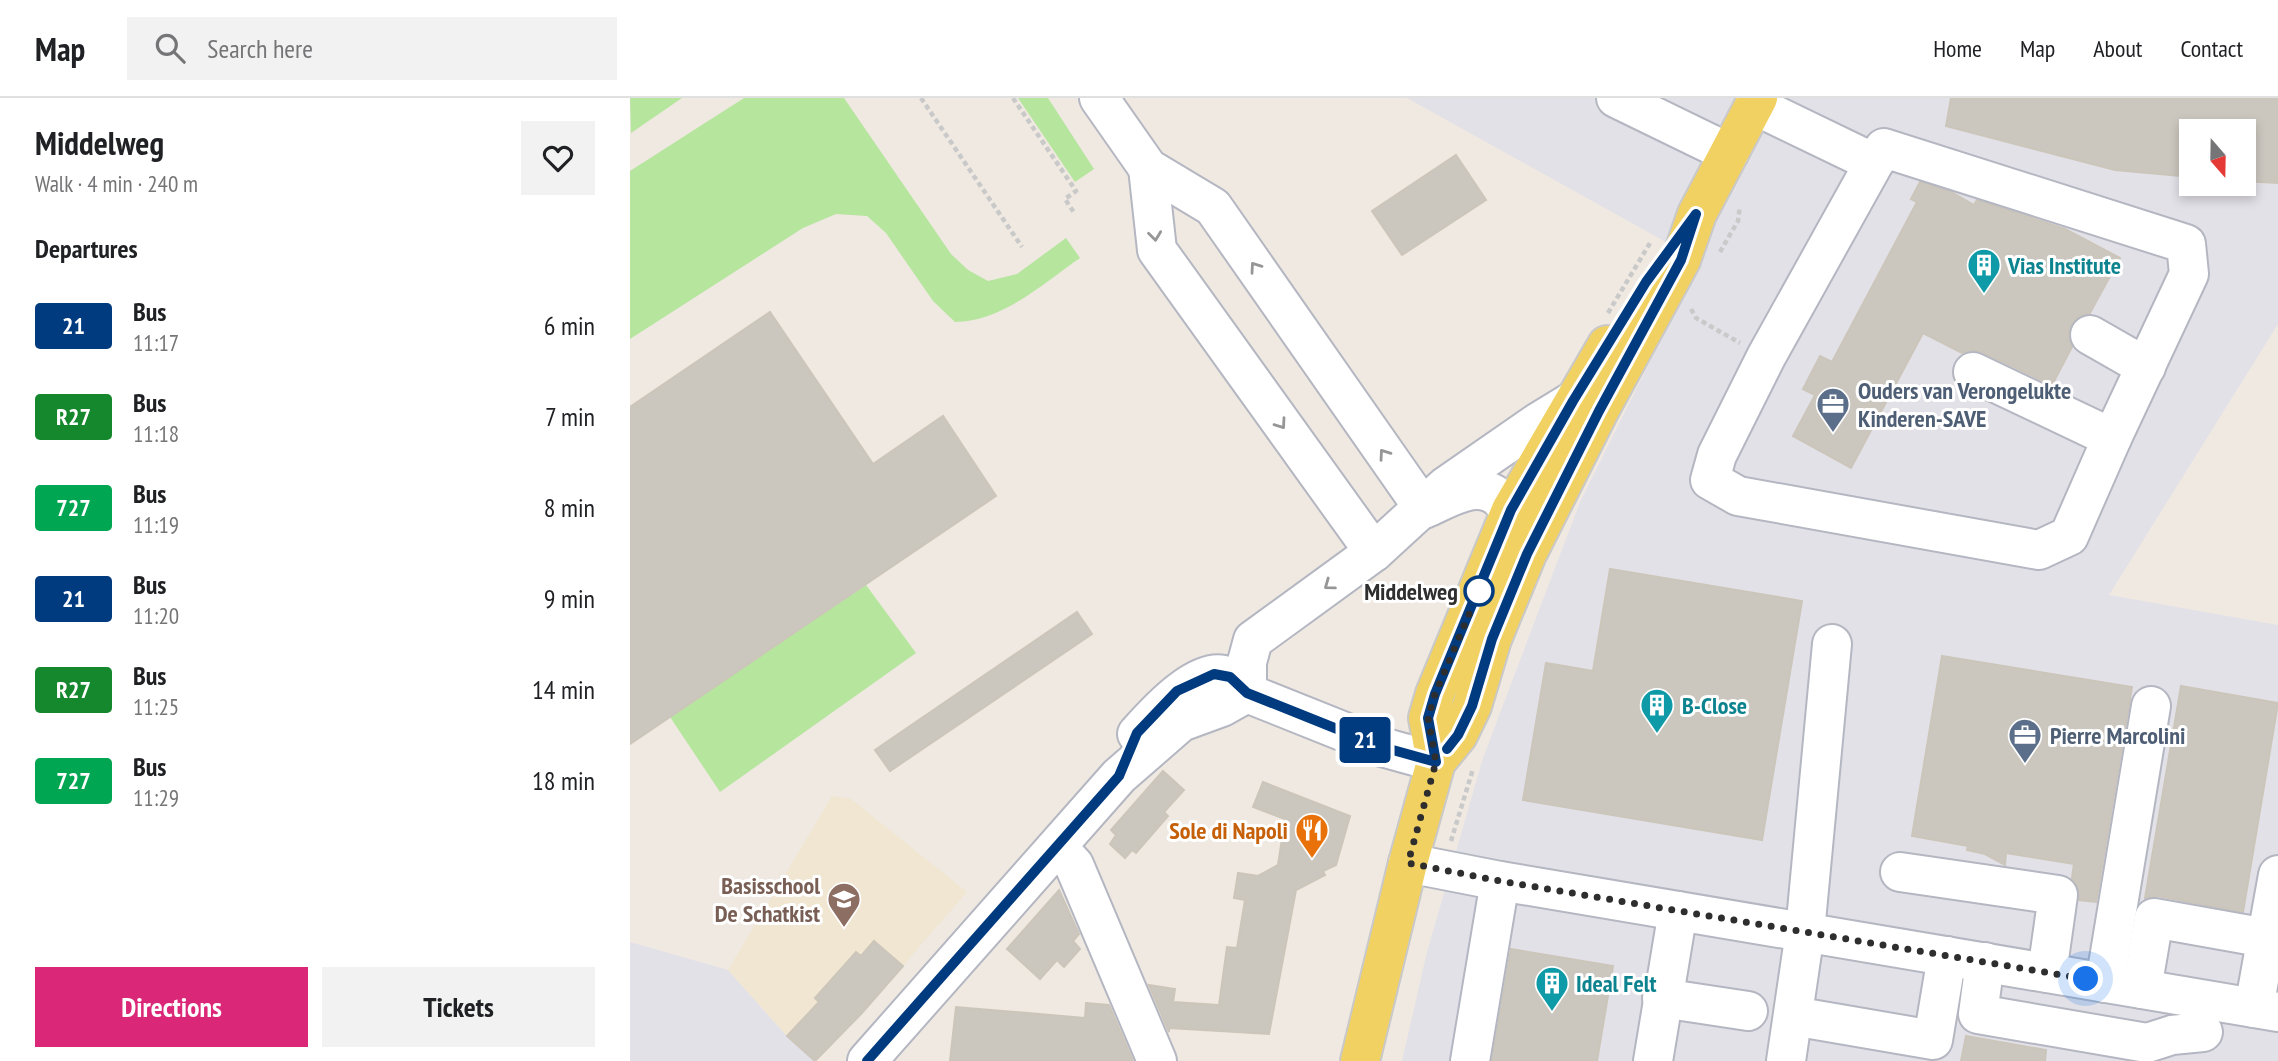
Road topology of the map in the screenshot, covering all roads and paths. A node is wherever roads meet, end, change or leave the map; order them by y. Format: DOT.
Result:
graph roads {
  1 [pos="921,98"];
  2 [pos="1013,98"];
  3 [pos="1099,98"];
  4 [pos="1616,98"];
  5 [pos="1756,101"];
  6 [pos="1681,112"];
  7 [pos="1728,153"];
  8 [pos="1874,163"];
  9 [pos="1147,168"];
  10 [pos="1075,214"];
  11 [pos="1022,247"];
  12 [pos="1645,281"];
  13 [pos="2090,335"];
  14 [pos="1766,357"];
  15 [pos="2146,367"];
  16 [pos="1973,372"];
  17 [pos="1573,401"];
  18 [pos="2112,438"];
  19 [pos="1424,509"];
  20 [pos="1511,510"];
  21 [pos="1374,552"];
  22 [pos="1527,554"];
  23 [pos="1832,645"];
  24 [pos="1247,693"];
  25 [pos="2151,706"];
  26 [pos="1436,762"];
  27 [pos="1058,848"];
  28 [pos="1408,863"];
  29 [pos="1900,872"];
  30 [pos="2278,875"];
  31 [pos="1500,881"];
  32 [pos="1678,911"];
  33 [pos="1805,932"];
  34 [pos="2266,938"];
  35 [pos="1947,956"];
  36 [pos="1986,962"];
  37 [pos="2047,973"];
  38 [pos="2124,986"];
  39 [pos="1662,998"];
  40 [pos="2266,1010"];
  41 [pos="1748,1011"];
  42 [pos="1793,1016"];
  43 [pos="2202,1031"];
  44 [pos="1931,1050"];
  45 [pos="867,1061"];
  46 [pos="1157,1061"];
  47 [pos="1360,1061"];
  48 [pos="1470,1061"];
  49 [pos="1653,1061"];
  50 [pos="1786,1061"];
  1 -- 11 [label="path"];
  2 -- 10 [label="path"];
  3 -- 9 [label="street"];
  4 -- 6 [label="street"];
  5 -- 7 [label="main road"];
  5 -- 8 [label="street"];
  6 -- 7 [label="street"];
  7 -- 12 [label="main road"];
  8 -- 14 [label="street"];
  8 -- 15 [label="street"];
  19 -- 9 [label="street, one-way"];
  9 -- 21 [label="street, one-way"];
  12 -- 14 [label="path"];
  12 -- 17 [label="main road"];
  12 -- 22 [label="main road"];
  13 -- 15 [label="street"];
  14 -- 18 [label="street"];
  15 -- 18 [label="street"];
  16 -- 18 [label="street"];
  17 -- 19 [label="street"];
  17 -- 20 [label="main road"];
  19 -- 20 [label="street"];
  19 -- 21 [label="street"];
  20 -- 22 [label="street"];
  20 -- 26 [label="main road"];
  21 -- 24 [label="street, one-way"];
  22 -- 26 [label="main road"];
  23 -- 33 [label="street"];
  24 -- 26 [label="street"];
  24 -- 27 [label="street"];
  25 -- 38 [label="street"];
  26 -- 28 [label="main road"];
  27 -- 45 [label="street"];
  27 -- 46 [label="street"];
  28 -- 31 [label="street"];
  28 -- 47 [label="main road"];
  29 -- 37 [label="street"];
  30 -- 34 [label="street"];
  31 -- 32 [label="street"];
  31 -- 48 [label="street"];
  32 -- 33 [label="street"];
  32 -- 39 [label="street"];
  33 -- 35 [label="street"];
  33 -- 42 [label="street"];
  34 -- 38 [label="street"];
  34 -- 40 [label="street"];
  35 -- 36 [label="street"];
  35 -- 44 [label="street"];
  36 -- 37 [label="street"];
  36 -- 43 [label="street"];
  37 -- 38 [label="street"];
  38 -- 43 [label="street"];
  39 -- 41 [label="street"];
  39 -- 49 [label="street"];
  40 -- 43 [label="street"];
  42 -- 44 [label="street"];
  42 -- 50 [label="street"];
}
